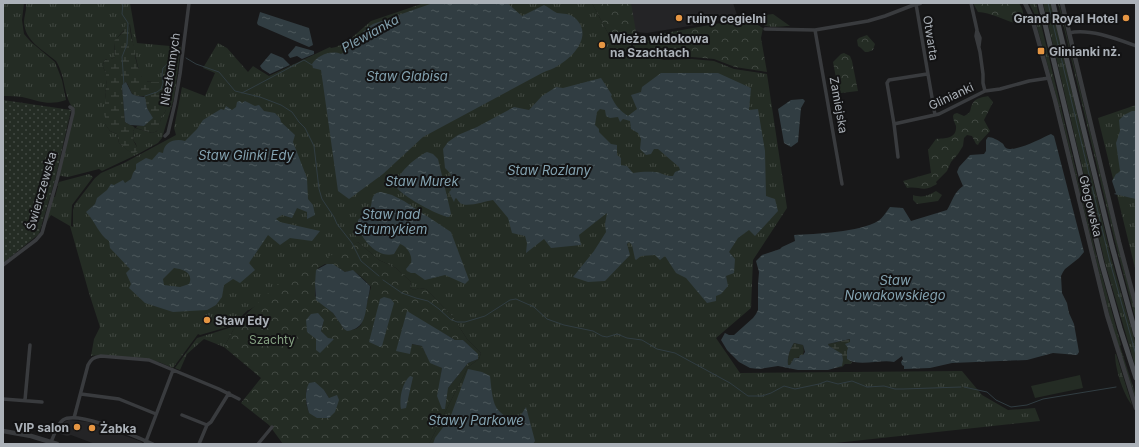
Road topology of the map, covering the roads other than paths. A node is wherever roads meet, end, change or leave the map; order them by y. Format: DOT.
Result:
graph roads {
  1 [pos="189,3"];
  2 [pos="917,3"];
  3 [pos="971,3"];
  4 [pos="1025,3"];
  5 [pos="1040,3"];
  6 [pos="1054,3"];
  7 [pos="1062,3"];
  8 [pos="765,29"];
  9 [pos="815,30"];
  10 [pos="1069,33"];
  11 [pos="1136,46"];
  12 [pos="927,74"];
  13 [pos="1049,78"];
  14 [pos="985,91"];
  15 [pos="70,107"];
  16 [pos="935,115"];
  17 [pos="894,124"];
  18 [pos="165,136"];
  19 [pos="898,157"];
  20 [pos="842,184"];
  21 [pos="3,266"];
  22 [pos="1136,306"];
  23 [pos="1136,335"];
  24 [pos="30,345"];
  25 [pos="173,370"];
  26 [pos="1136,378"];
  27 [pos="229,393"];
  28 [pos="80,394"];
  29 [pos="3,399"];
  30 [pos="239,399"];
  31 [pos="25,400"];
  32 [pos="42,402"];
  33 [pos="1136,408"];
  34 [pos="156,414"];
  35 [pos="182,415"];
  36 [pos="74,418"];
  37 [pos="207,425"];
  38 [pos="272,427"];
  39 [pos="3,431"];
  40 [pos="41,441"];
  41 [pos="52,442"];
  42 [pos="145,442"];
  43 [pos="57,444"];
  44 [pos="153,444"];
  45 [pos="199,444"];
  46 [pos="258,444"];
  1 -- 18 [label="street, Niezłomnych"];
  2 -- 9 [label="street"];
  2 -- 12 [label="street, Otwarta"];
  3 -- 14 [label="street"];
  4 -- 13 [label="street, Głogowska"];
  5 -- 26 [label="main road, Głogowska"];
  6 -- 23 [label="main road, Głogowska"];
  7 -- 10 [label="street, Głogowska"];
  8 -- 9 [label="street"];
  9 -- 20 [label="street, Zamiejska"];
  10 -- 11 [label="street"];
  10 -- 22 [label="street, Głogowska"];
  12 -- 16 [label="street, Otwarta"];
  12 -- 17 [label="street, Otwarta"];
  13 -- 14 [label="street, Glinianki"];
  13 -- 33 [label="street, Głogowska"];
  14 -- 16 [label="street, Glinianki"];
  15 -- 21 [label="street, Świerczewska"];
  16 -- 17 [label="street, Glinianki"];
  17 -- 19 [label="street"];
  24 -- 31 [label="street"];
  25 -- 27 [label="street"];
  25 -- 28 [label="street"];
  25 -- 34 [label="street"];
  27 -- 30 [label="street"];
  27 -- 37 [label="street"];
  28 -- 34 [label="street"];
  28 -- 36 [label="street"];
  29 -- 31 [label="street"];
  31 -- 32 [label="street"];
  34 -- 42 [label="street"];
  35 -- 37 [label="street"];
  36 -- 41 [label="street"];
  36 -- 42 [label="street"];
  37 -- 45 [label="street"];
  38 -- 46 [label="street"];
  39 -- 40 [label="street"];
  40 -- 41 [label="street"];
  41 -- 43 [label="street"];
  42 -- 44 [label="street"];
}
